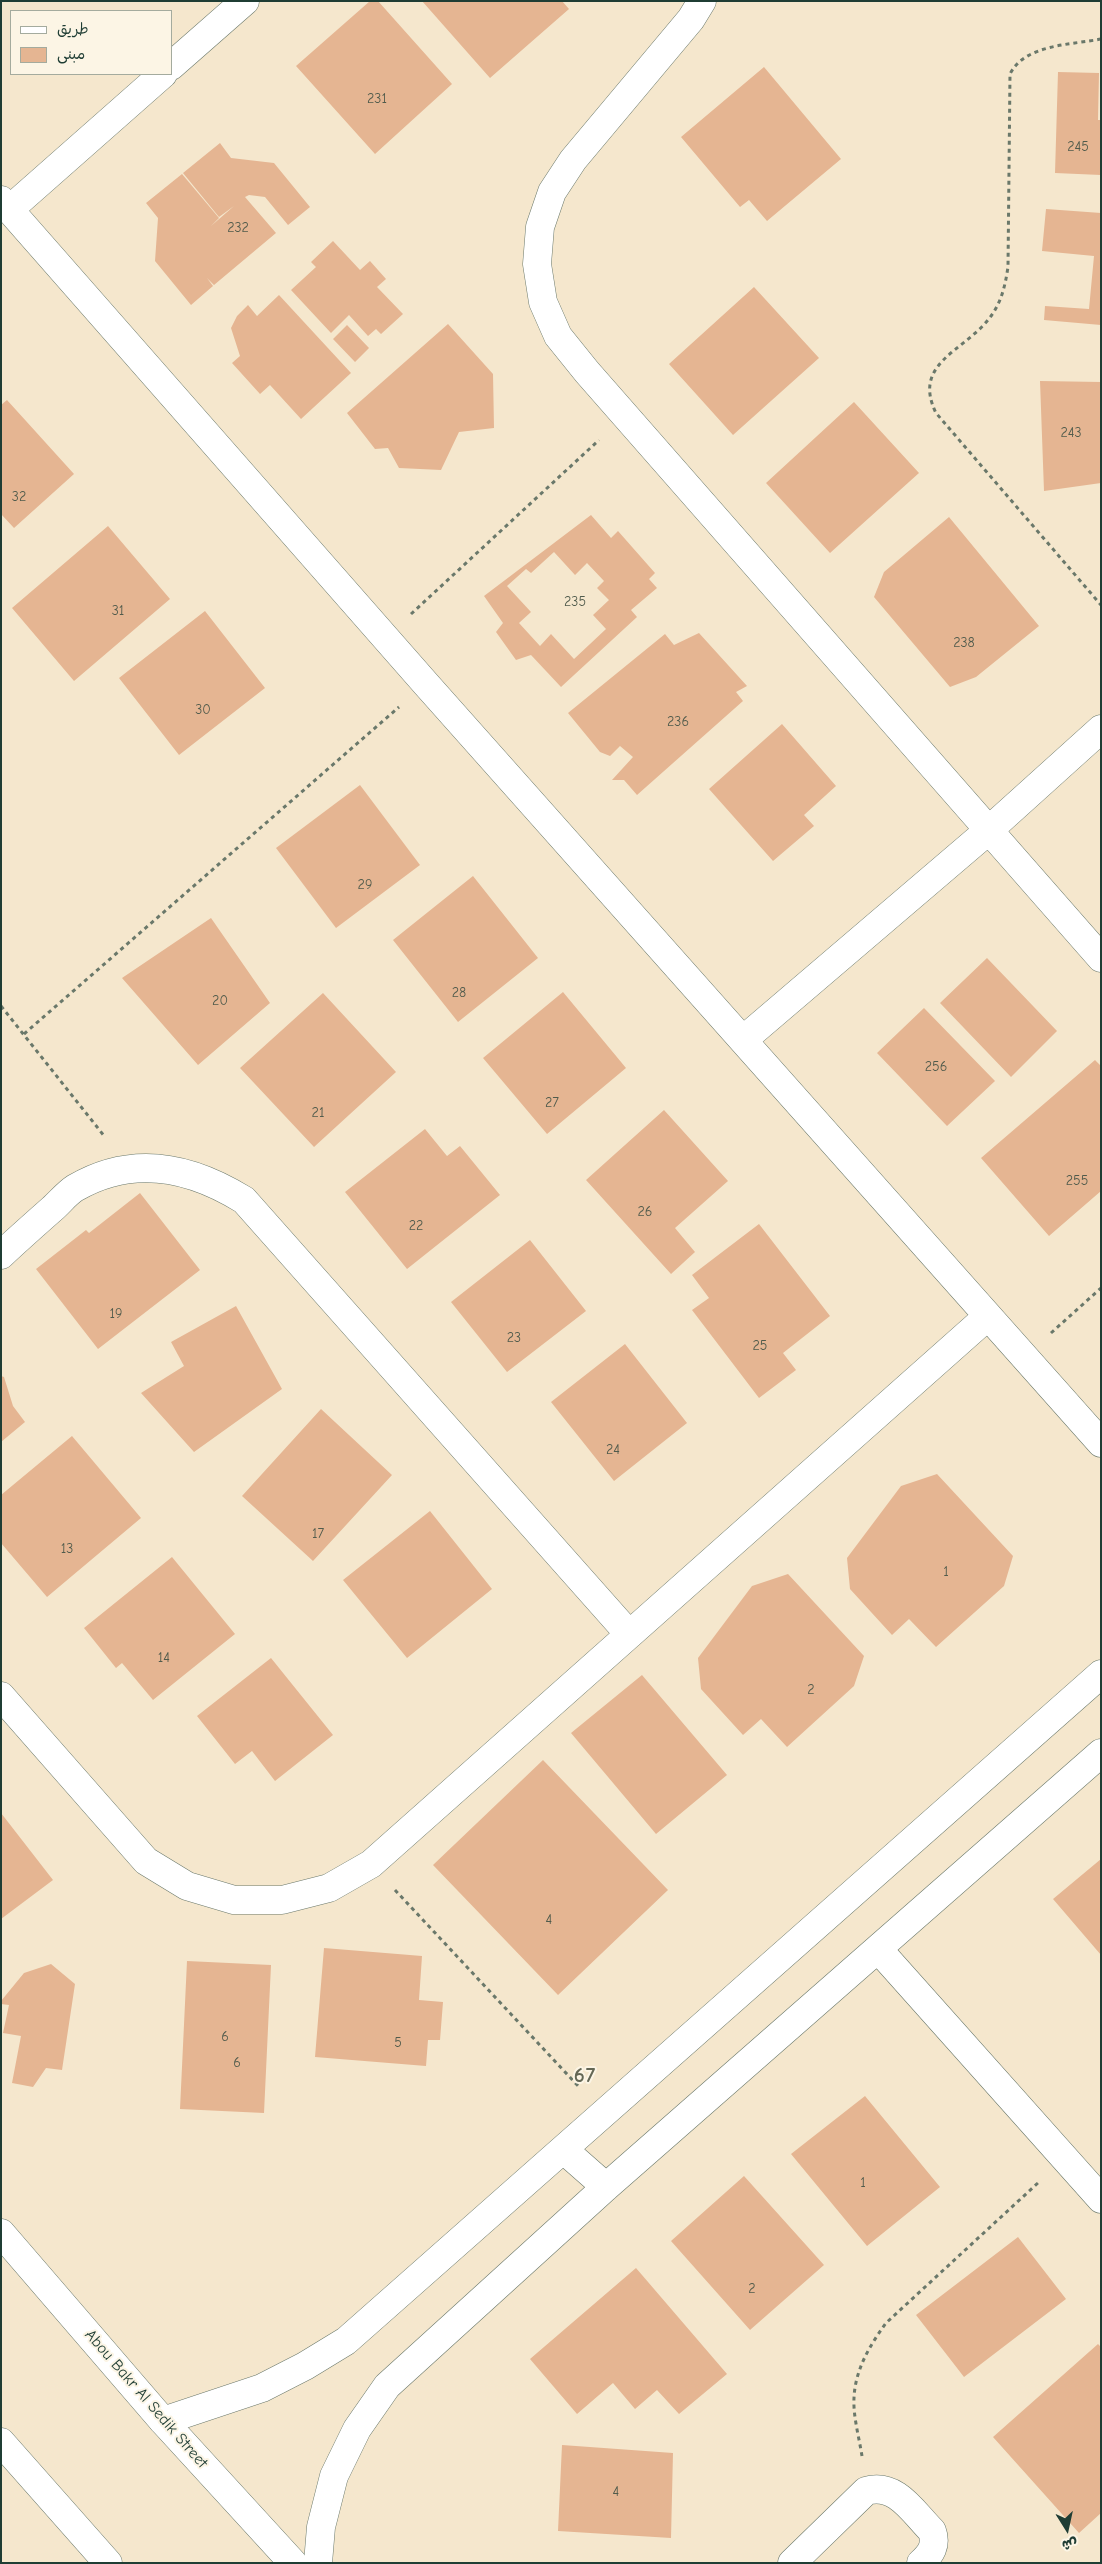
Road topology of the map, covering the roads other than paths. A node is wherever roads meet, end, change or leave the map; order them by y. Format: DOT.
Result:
graph roads {
  1 [pos="245,1"];
  2 [pos="702,1"];
  3 [pos="172,65"];
  4 [pos="162,75"];
  5 [pos="5,204"];
  6 [pos="1101,729"];
  7 [pos="989,830"];
  8 [pos="1101,958"];
  9 [pos="743,1040"];
  10 [pos="1,1255"];
  11 [pos="988,1316"];
  12 [pos="1101,1443"];
  13 [pos="629,1634"];
  14 [pos="1101,1674"];
  15 [pos="1,1696"];
  16 [pos="1101,1753"];
  17 [pos="878,1949"];
  18 [pos="564,2150"];
  19 [pos="606,2187"];
  20 [pos="1101,2199"];
  21 [pos="1,2233"];
  22 [pos="163,2421"];
  23 [pos="1,2442"];
  24 [pos="108,2563"];
  25 [pos="293,2563"];
  26 [pos="318,2563"];
  27 [pos="792,2563"];
  28 [pos="921,2563"];
  1 -- 3 [label="street"];
  2 -- 7 [label="street"];
  4 -- 5 [label="street"];
  5 -- 9 [label="street"];
  6 -- 7 [label="street"];
  7 -- 8 [label="street"];
  7 -- 9 [label="street"];
  9 -- 11 [label="street"];
  10 -- 13 [label="street"];
  11 -- 12 [label="street"];
  11 -- 13 [label="street"];
  13 -- 15 [label="street"];
  14 -- 18 [label="street"];
  16 -- 17 [label="street"];
  17 -- 19 [label="street"];
  17 -- 20 [label="street"];
  18 -- 19 [label="street"];
  18 -- 22 [label="street"];
  19 -- 26 [label="street"];
  21 -- 22 [label="street, Abou Bakr Al Sedik Street"];
  22 -- 25 [label="street, Abou Bakr Al Sedik Street"];
  23 -- 24 [label="street"];
  27 -- 28 [label="street"];
}
